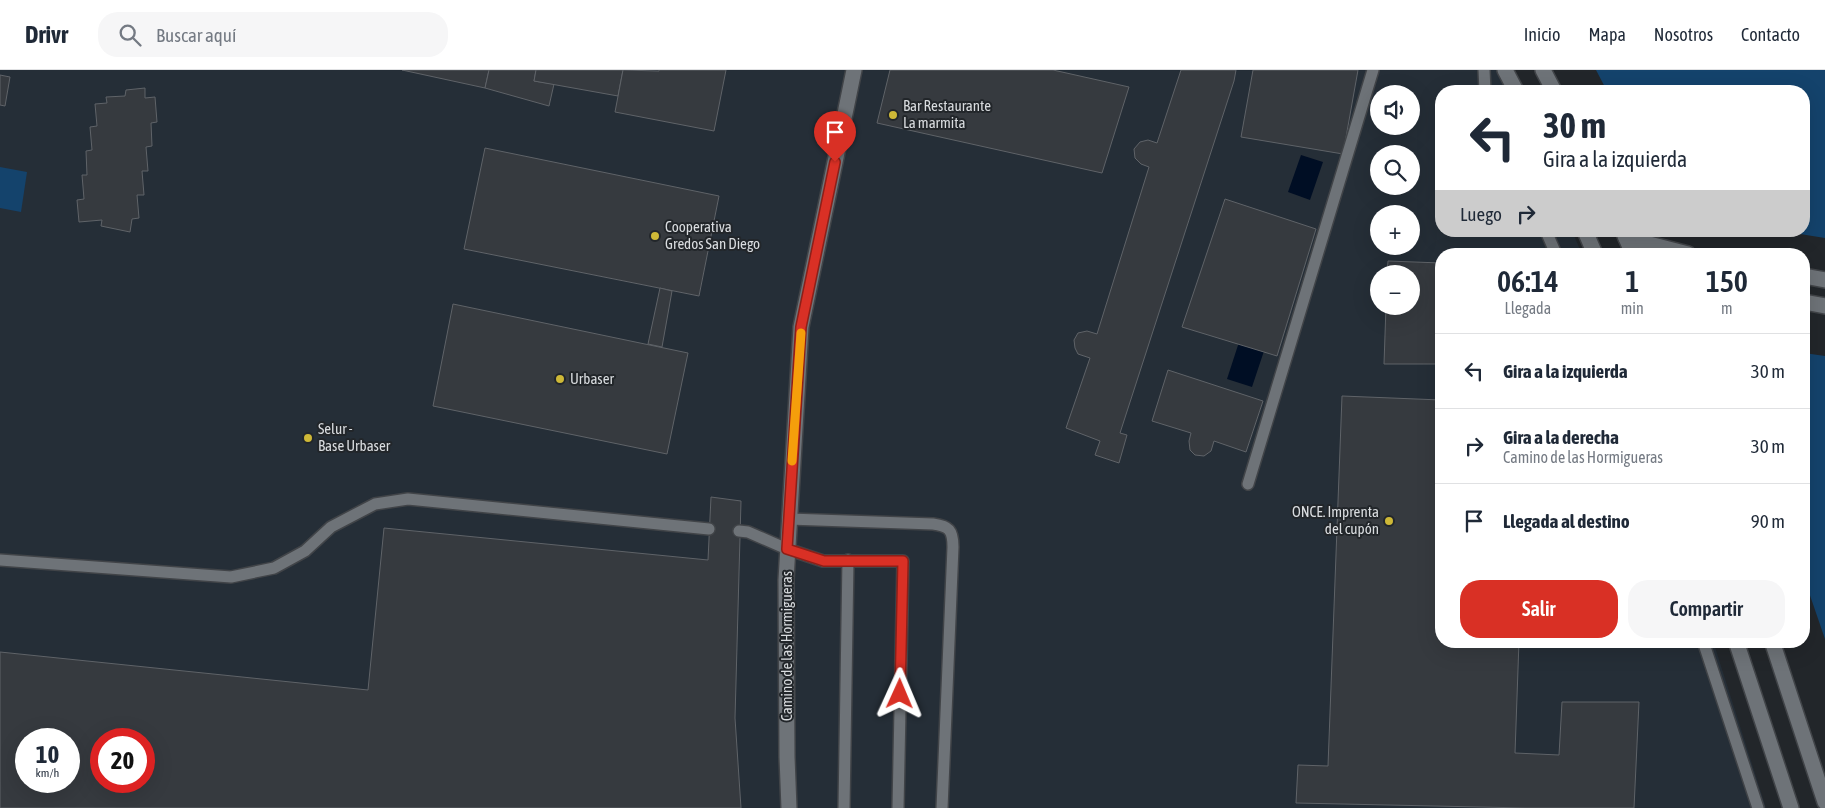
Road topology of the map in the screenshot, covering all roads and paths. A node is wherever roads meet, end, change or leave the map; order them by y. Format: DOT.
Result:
graph roads {
  1 [pos="854,70"];
  2 [pos="1373,70"];
  3 [pos="1484,70"];
  4 [pos="1505,70"];
  5 [pos="1543,70"];
  6 [pos="1485,85"];
  7 [pos="1513,85"];
  8 [pos="1551,85"];
  9 [pos="1632,237"];
  10 [pos="1668,248"];
  11 [pos="1810,277"];
  12 [pos="1825,280"];
  13 [pos="1810,303"];
  14 [pos="1825,306"];
  15 [pos="1248,484"];
  16 [pos="788,519"];
  17 [pos="709,530"];
  18 [pos="739,531"];
  19 [pos="787,549"];
  20 [pos="0,560"];
  21 [pos="848,560"];
  22 [pos="1705,648"];
  23 [pos="1738,648"];
  24 [pos="1774,648"];
  25 [pos="1825,802"];
  26 [pos="789,808"];
  27 [pos="844,808"];
  28 [pos="898,808"];
  29 [pos="942,808"];
  30 [pos="1758,808"];
  31 [pos="1791,808"];
  1 -- 16 [label="street, Camino de las Hormigueras"];
  2 -- 15 [label="lane"];
  3 -- 6 [label="lane"];
  4 -- 7 [label="street"];
  5 -- 8 [label="street"];
  9 -- 10 [label="street"];
  11 -- 12 [label="street"];
  13 -- 14 [label="street"];
  16 -- 19 [label="street, Camino de las Hormigueras"];
  16 -- 29 [label="lane"];
  17 -- 20 [label="lane"];
  18 -- 19 [label="lane"];
  19 -- 21 [label="lane"];
  19 -- 26 [label="street, Camino de las Hormigueras"];
  21 -- 27 [label="lane"];
  21 -- 28 [label="lane"];
  22 -- 30 [label="lane"];
  23 -- 31 [label="street"];
  24 -- 25 [label="street"];
}
